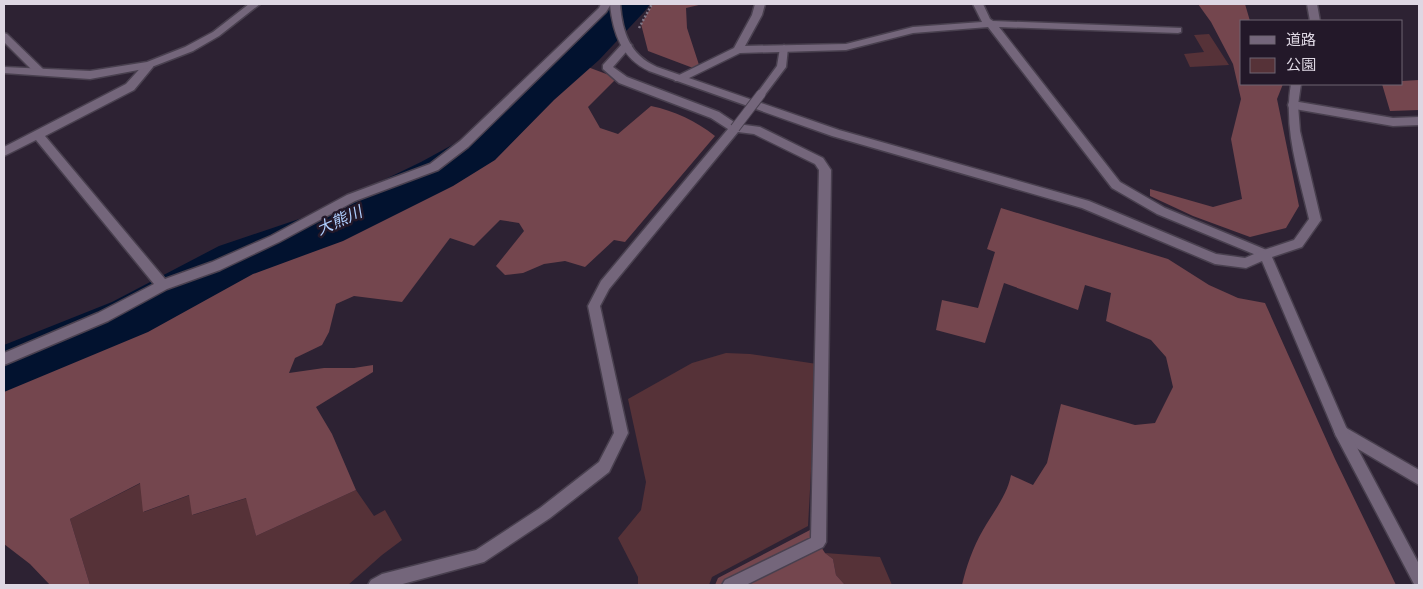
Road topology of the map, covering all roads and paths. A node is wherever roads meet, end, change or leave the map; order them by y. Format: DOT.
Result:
graph roads {
  1 [pos="255,4"];
  2 [pos="606,4"];
  3 [pos="615,4"];
  4 [pos="760,4"];
  5 [pos="978,4"];
  6 [pos="1312,4"];
  7 [pos="1315,20"];
  8 [pos="992,24"];
  9 [pos="1178,30"];
  10 [pos="4,36"];
  11 [pos="625,42"];
  12 [pos="784,48"];
  13 [pos="738,50"];
  14 [pos="149,65"];
  15 [pos="4,70"];
  16 [pos="40,72"];
  17 [pos="680,79"];
  18 [pos="1296,85"];
  19 [pos="1292,106"];
  20 [pos="1419,121"];
  21 [pos="735,128"];
  22 [pos="38,135"];
  23 [pos="4,152"];
  24 [pos="1265,254"];
  25 [pos="162,285"];
  26 [pos="4,359"];
  27 [pos="1341,431"];
  28 [pos="1419,478"];
  29 [pos="1419,579"];
  30 [pos="376,585"];
  31 [pos="730,585"];
  1 -- 14 [label="street"];
  2 -- 25 [label="street"];
  3 -- 11 [label="street"];
  4 -- 13 [label="street"];
  5 -- 8 [label="street"];
  6 -- 7 [label="street"];
  8 -- 9 [label="street"];
  8 -- 12 [label="street"];
  8 -- 24 [label="street"];
  10 -- 16 [label="street"];
  11 -- 17 [label="street"];
  11 -- 21 [label="street"];
  12 -- 13 [label="street"];
  12 -- 21 [label="lane, bridge"];
  13 -- 17 [label="street"];
  14 -- 16 [label="street"];
  14 -- 22 [label="street"];
  15 -- 16 [label="street"];
  17 -- 24 [label="street"];
  18 -- 19 [label="street"];
  19 -- 20 [label="street"];
  19 -- 24 [label="street"];
  21 -- 30 [label="street"];
  21 -- 31 [label="street"];
  22 -- 23 [label="street"];
  22 -- 25 [label="street"];
  24 -- 27 [label="street"];
  25 -- 26 [label="street"];
  27 -- 28 [label="street"];
  27 -- 29 [label="street"];
}
